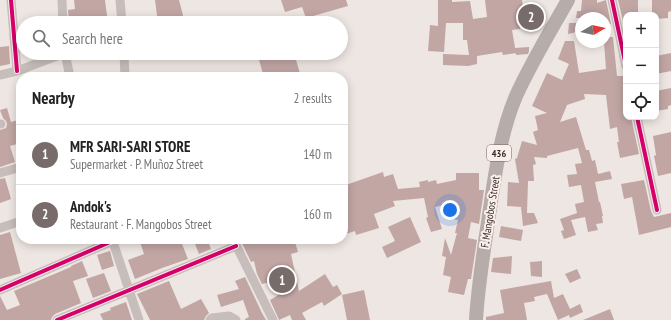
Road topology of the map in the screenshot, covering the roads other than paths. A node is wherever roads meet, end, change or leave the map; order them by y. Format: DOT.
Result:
graph roads {
  1 [pos="11,0"];
  2 [pos="62,0"];
  3 [pos="120,0"];
  4 [pos="568,0"];
  5 [pos="612,0"];
  6 [pos="63,16"];
  7 [pos="121,16"];
  8 [pos="623,52"];
  9 [pos="16,59"];
  10 [pos="16,60"];
  11 [pos="46,60"];
  12 [pos="66,60"];
  13 [pos="124,60"];
  14 [pos="17,71"];
  15 [pos="69,72"];
  16 [pos="125,72"];
  17 [pos="0,75"];
  18 [pos="638,120"];
  19 [pos="16,168"];
  20 [pos="0,173"];
  21 [pos="657,210"];
  22 [pos="16,223"];
  23 [pos="0,228"];
  24 [pos="105,244"];
  25 [pos="115,244"];
  26 [pos="232,244"];
  27 [pos="235,244"];
  28 [pos="0,290"];
  29 [pos="129,291"];
  30 [pos="78,311"];
  31 [pos="57,320"];
  32 [pos="83,320"];
  33 [pos="139,320"];
  34 [pos="210,320"];
  35 [pos="236,320"];
  36 [pos="273,320"];
  37 [pos="476,320"];
  1 -- 9 [label="street"];
  2 -- 6 [label="street"];
  3 -- 7 [label="street"];
  4 -- 37 [label="main road, F. Mangobos Street / 436"];
  5 -- 8 [label="street"];
  10 -- 14 [label="street"];
  11 -- 14 [label="street"];
  12 -- 15 [label="street"];
  13 -- 16 [label="street"];
  14 -- 17 [label="street"];
  18 -- 21 [label="street"];
  19 -- 20 [label="street"];
  22 -- 23 [label="street"];
  24 -- 28 [label="street"];
  25 -- 29 [label="street"];
  26 -- 29 [label="street"];
  27 -- 36 [label="street"];
  29 -- 30 [label="street"];
  29 -- 33 [label="street"];
  30 -- 31 [label="street"];
  30 -- 32 [label="street"];
  34 -- 35 [label="street"];
}
